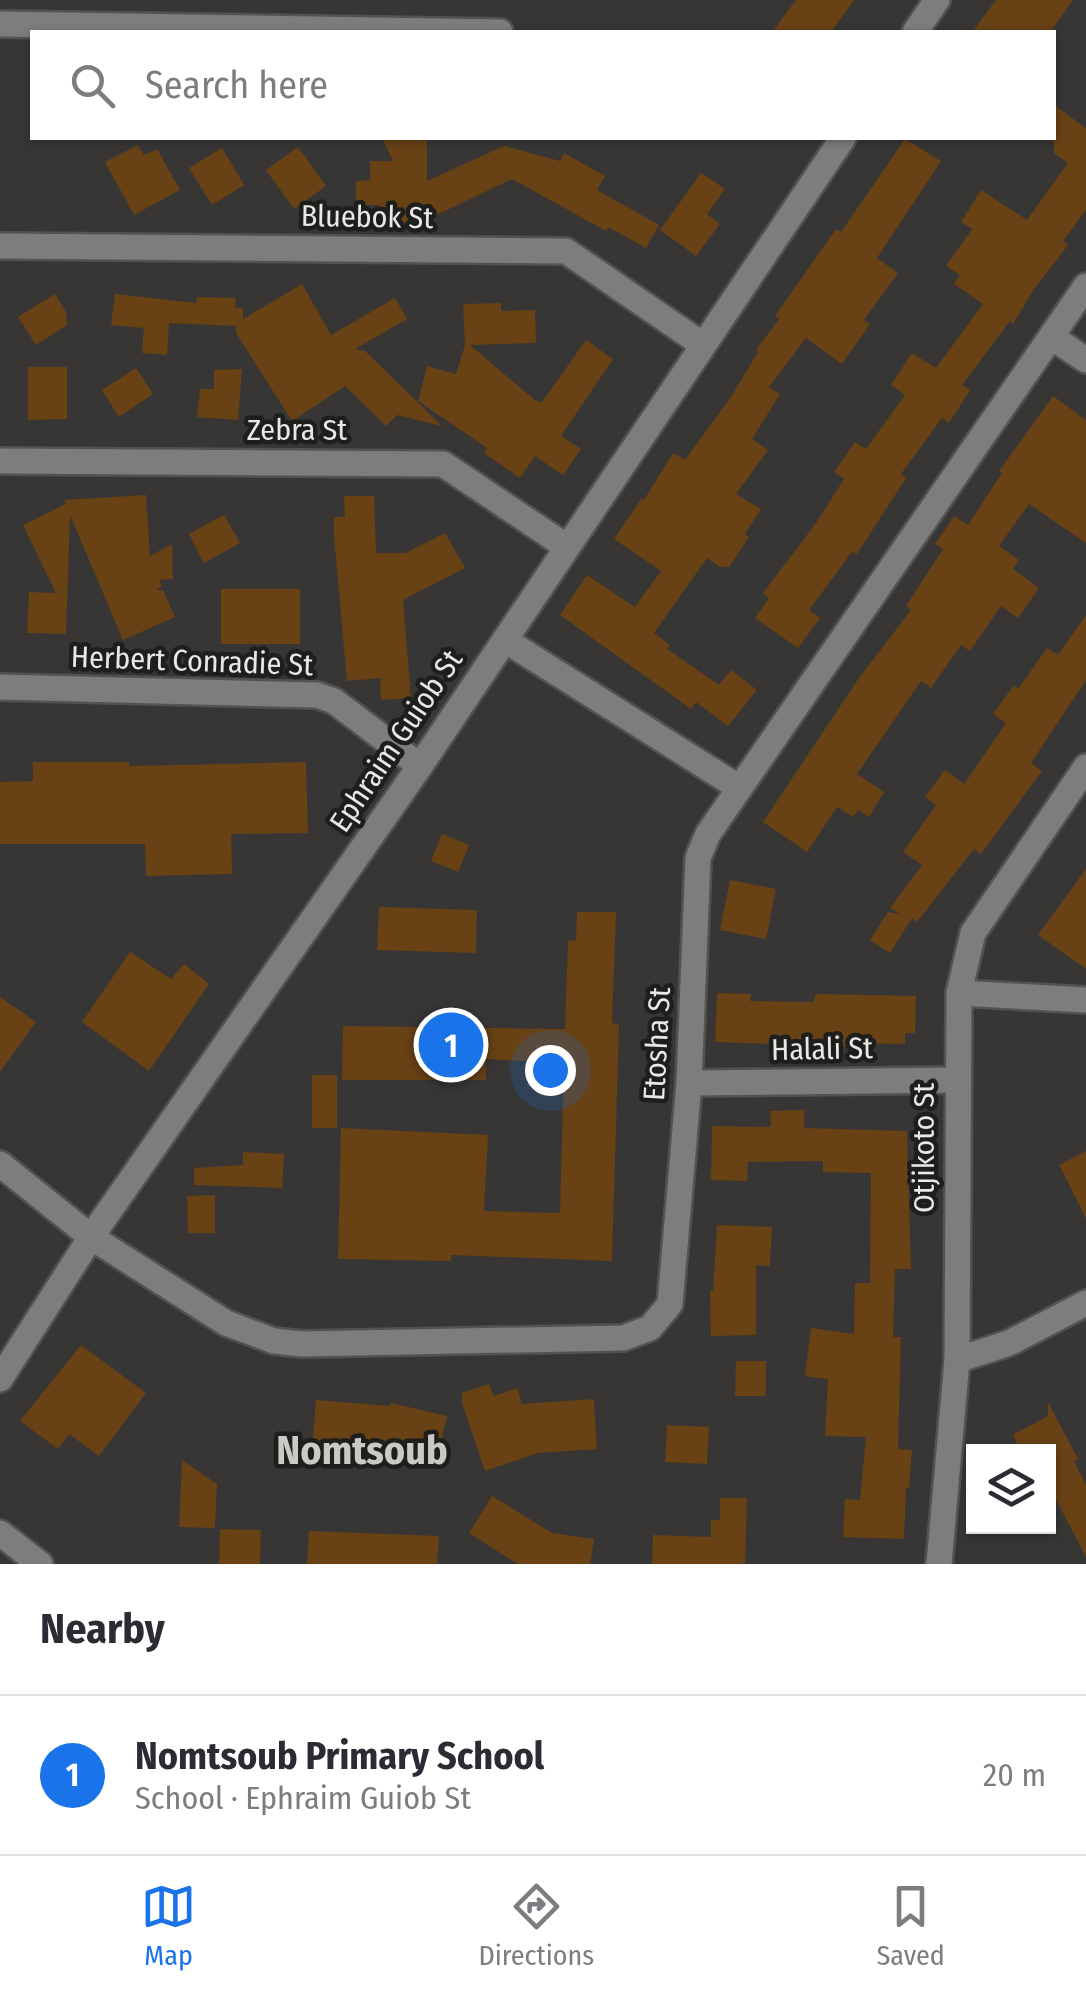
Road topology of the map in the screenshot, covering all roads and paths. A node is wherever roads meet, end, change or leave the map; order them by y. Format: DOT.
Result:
graph roads {
  1 [pos="937,0"];
  2 [pos="0,24"];
  3 [pos="375,30"];
  4 [pos="916,30"];
  5 [pos="841,140"];
  6 [pos="0,246"];
  7 [pos="1086,286"];
  8 [pos="1053,338"];
  9 [pos="703,345"];
  10 [pos="1086,360"];
  11 [pos="0,462"];
  12 [pos="567,547"];
  13 [pos="504,640"];
  14 [pos="0,687"];
  15 [pos="420,766"];
  16 [pos="1086,767"];
  17 [pos="738,786"];
  18 [pos="959,993"];
  19 [pos="1086,1000"];
  20 [pos="956,1080"];
  21 [pos="689,1083"];
  22 [pos="0,1164"];
  23 [pos="91,1238"];
  24 [pos="1086,1303"];
  25 [pos="957,1360"];
  26 [pos="0,1380"];
  27 [pos="0,1533"];
  28 [pos="40,1564"];
  29 [pos="939,1564"];
  1 -- 4 [label="street"];
  2 -- 3 [label="street"];
  5 -- 9 [label="street, Ephraim Guiob St"];
  6 -- 9 [label="street, Bluebok St"];
  7 -- 8 [label="street, Etosha St"];
  8 -- 10 [label="street"];
  8 -- 17 [label="street, Etosha St"];
  9 -- 12 [label="street, Ephraim Guiob St"];
  11 -- 12 [label="street, Zebra St"];
  12 -- 13 [label="street, Ephraim Guiob St"];
  13 -- 15 [label="street, Ephraim Guiob St"];
  13 -- 17 [label="street"];
  14 -- 15 [label="street, Herbert Conradie St"];
  15 -- 23 [label="street, Ephraim Guiob St"];
  16 -- 18 [label="street, Otjikoto St"];
  17 -- 21 [label="street, Etosha St"];
  18 -- 19 [label="street"];
  18 -- 20 [label="street, Otjikoto St"];
  20 -- 21 [label="street, Halali St"];
  20 -- 25 [label="street, Otjikoto St"];
  21 -- 23 [label="street, Etosha St"];
  22 -- 23 [label="street, Etosha St"];
  23 -- 26 [label="street, Ephraim Guiob St"];
  24 -- 25 [label="street"];
  25 -- 29 [label="street, Otjikoto St"];
  27 -- 28 [label="street"];
}
